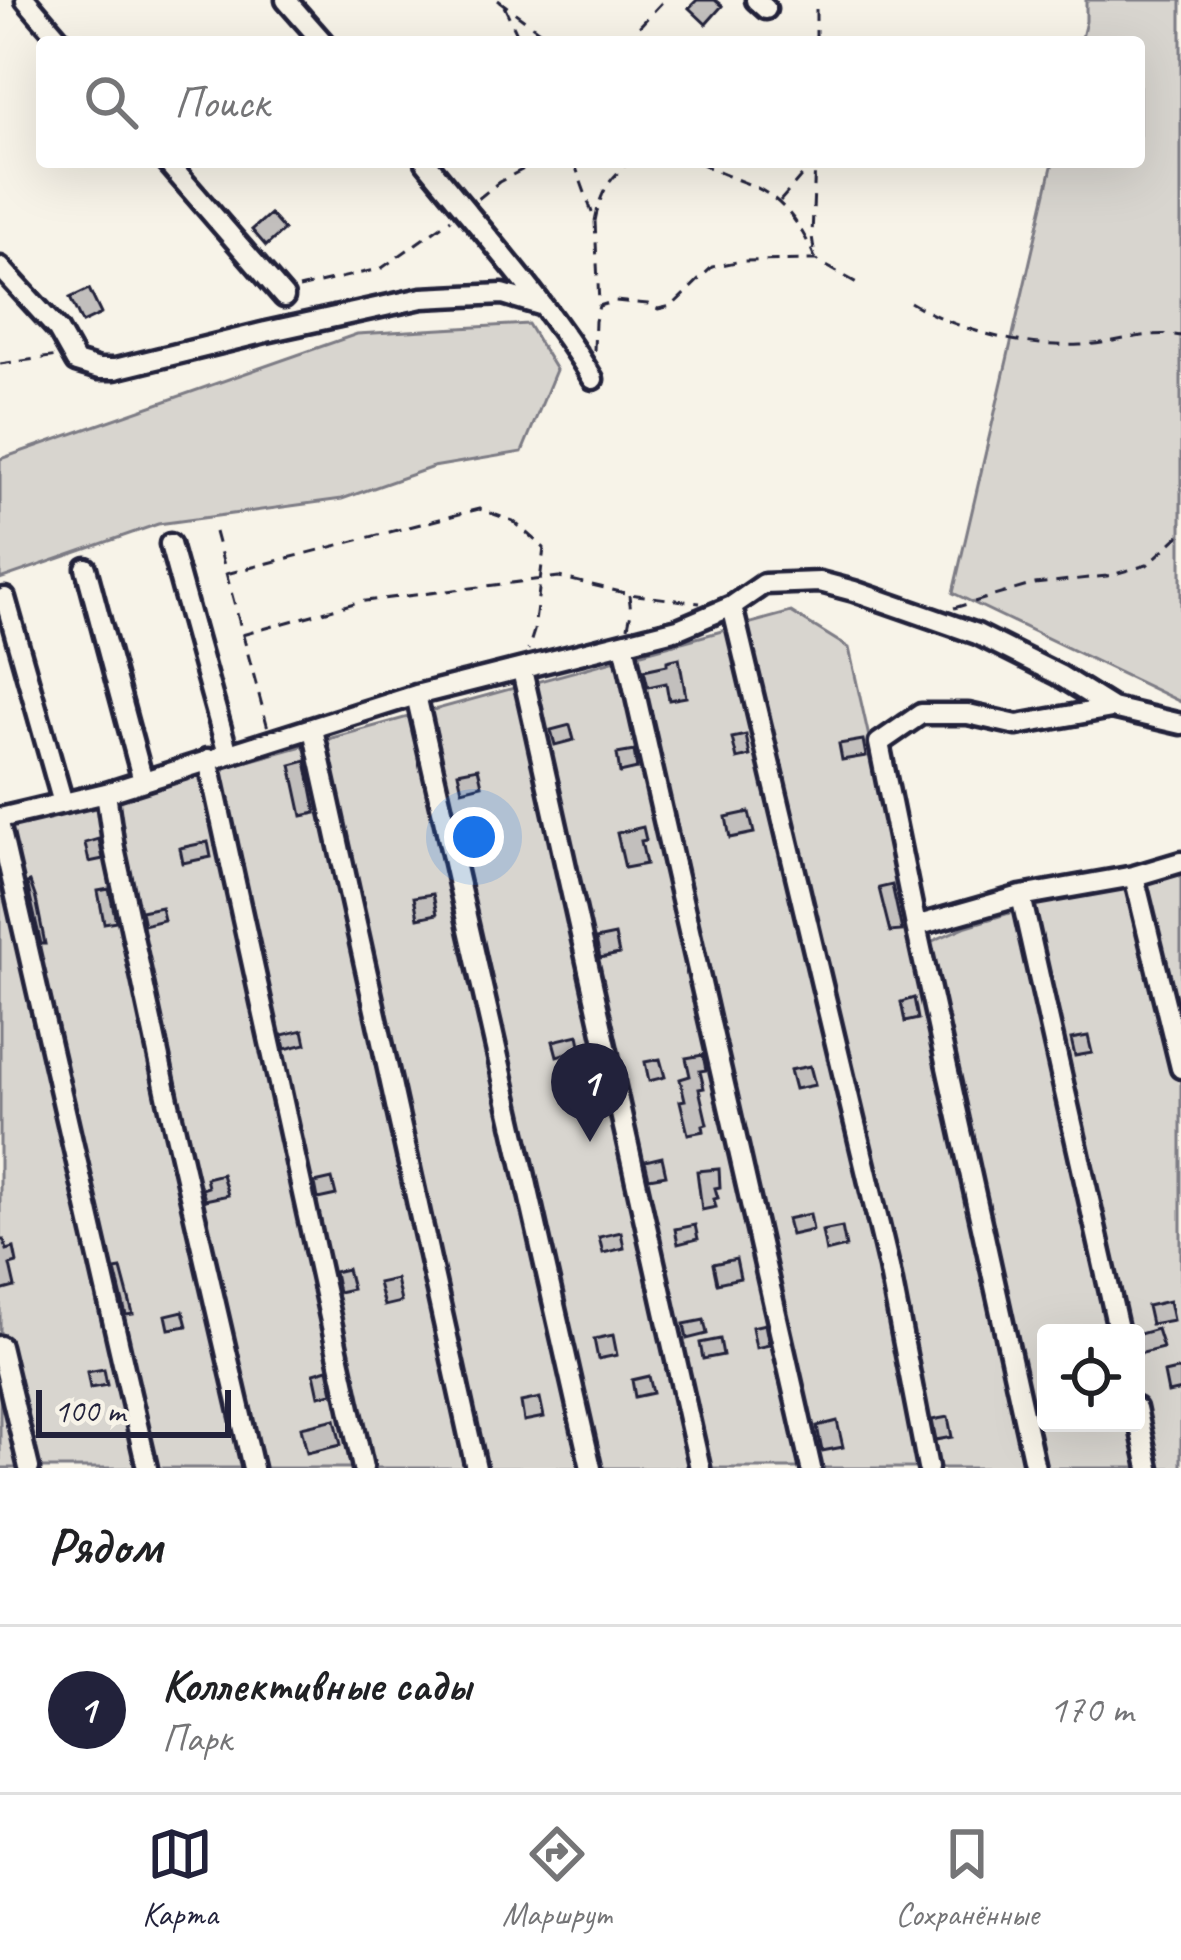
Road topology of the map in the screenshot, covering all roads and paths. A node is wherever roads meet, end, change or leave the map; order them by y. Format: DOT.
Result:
graph roads {
  1 [pos="26,0"];
  2 [pos="286,0"];
  3 [pos="664,0"];
  4 [pos="816,0"];
  5 [pos="500,1"];
  6 [pos="57,36"];
  7 [pos="318,36"];
  8 [pos="518,36"];
  9 [pos="546,36"];
  10 [pos="631,36"];
  11 [pos="816,36"];
  12 [pos="172,168"];
  13 [pos="431,168"];
  14 [pos="526,168"];
  15 [pos="576,168"];
  16 [pos="622,168"];
  17 [pos="709,168"];
  18 [pos="809,168"];
  19 [pos="815,168"];
  20 [pos="779,201"];
  21 [pos="465,210"];
  22 [pos="595,221"];
  23 [pos="816,260"];
  24 [pos="0,267"];
  25 [pos="862,286"];
  26 [pos="284,297"];
  27 [pos="910,302"];
  28 [pos="543,306"];
  29 [pos="599,306"];
  30 [pos="1181,336"];
  31 [pos="72,355"];
  32 [pos="0,364"];
  33 [pos="593,380"];
  34 [pos="215,532"];
  35 [pos="1181,534"];
  36 [pos="170,544"];
  37 [pos="86,568"];
  38 [pos="226,574"];
  39 [pos="540,580"];
  40 [pos="629,594"];
  41 [pos="5,598"];
  42 [pos="732,606"];
  43 [pos="952,608"];
  44 [pos="242,635"];
  45 [pos="624,644"];
  46 [pos="522,670"];
  47 [pos="416,695"];
  48 [pos="1112,708"];
  49 [pos="1181,724"];
  50 [pos="313,729"];
  51 [pos="272,741"];
  52 [pos="228,754"];
  53 [pos="208,759"];
  54 [pos="143,781"];
  55 [pos="106,793"];
  56 [pos="63,803"];
  57 [pos="0,822"];
  58 [pos="1181,862"];
  59 [pos="1134,876"];
  60 [pos="1022,896"];
  61 [pos="916,926"];
  62 [pos="1181,1068"];
  63 [pos="1117,1324"];
  64 [pos="0,1346"];
  65 [pos="1141,1432"];
  66 [pos="28,1468"];
  67 [pos="147,1468"];
  68 [pos="253,1468"];
  69 [pos="363,1468"];
  70 [pos="476,1468"];
  71 [pos="590,1468"];
  72 [pos="700,1468"];
  73 [pos="811,1468"];
  74 [pos="928,1468"];
  75 [pos="1035,1468"];
  76 [pos="1149,1468"];
  1 -- 6 [label="street"];
  2 -- 7 [label="street"];
  3 -- 10 [label="path"];
  4 -- 11 [label="path"];
  5 -- 8 [label="path"];
  5 -- 9 [label="path"];
  12 -- 26 [label="street"];
  13 -- 21 [label="street"];
  14 -- 21 [label="path"];
  15 -- 22 [label="path"];
  16 -- 22 [label="path"];
  17 -- 20 [label="path"];
  18 -- 20 [label="path"];
  19 -- 23 [label="path"];
  20 -- 23 [label="path"];
  21 -- 26 [label="path"];
  21 -- 28 [label="street"];
  22 -- 29 [label="path"];
  23 -- 25 [label="path"];
  23 -- 29 [label="path"];
  24 -- 31 [label="street"];
  27 -- 30 [label="path"];
  28 -- 31 [label="street"];
  28 -- 33 [label="street"];
  29 -- 33 [label="path"];
  31 -- 32 [label="path"];
  34 -- 38 [label="path"];
  35 -- 43 [label="path"];
  36 -- 52 [label="street"];
  37 -- 54 [label="street"];
  38 -- 39 [label="path"];
  38 -- 44 [label="path"];
  39 -- 40 [label="path"];
  39 -- 44 [label="path"];
  39 -- 46 [label="path"];
  40 -- 42 [label="path"];
  40 -- 45 [label="path"];
  41 -- 56 [label="street"];
  42 -- 45 [label="street"];
  42 -- 48 [label="street"];
  42 -- 74 [label="street"];
  44 -- 51 [label="path"];
  45 -- 46 [label="street"];
  45 -- 73 [label="street"];
  46 -- 47 [label="street"];
  46 -- 72 [label="street"];
  47 -- 50 [label="street"];
  47 -- 71 [label="street"];
  48 -- 49 [label="street"];
  48 -- 61 [label="street"];
  50 -- 51 [label="street"];
  50 -- 70 [label="street"];
  51 -- 52 [label="street"];
  52 -- 53 [label="street"];
  53 -- 54 [label="street"];
  53 -- 69 [label="street"];
  54 -- 55 [label="street"];
  55 -- 56 [label="street"];
  55 -- 68 [label="street"];
  56 -- 57 [label="street"];
  57 -- 67 [label="street"];
  58 -- 59 [label="street"];
  59 -- 60 [label="street"];
  59 -- 62 [label="street"];
  60 -- 61 [label="street"];
  60 -- 63 [label="street"];
  61 -- 75 [label="street"];
  64 -- 66 [label="street"];
  65 -- 76 [label="street"];
}
